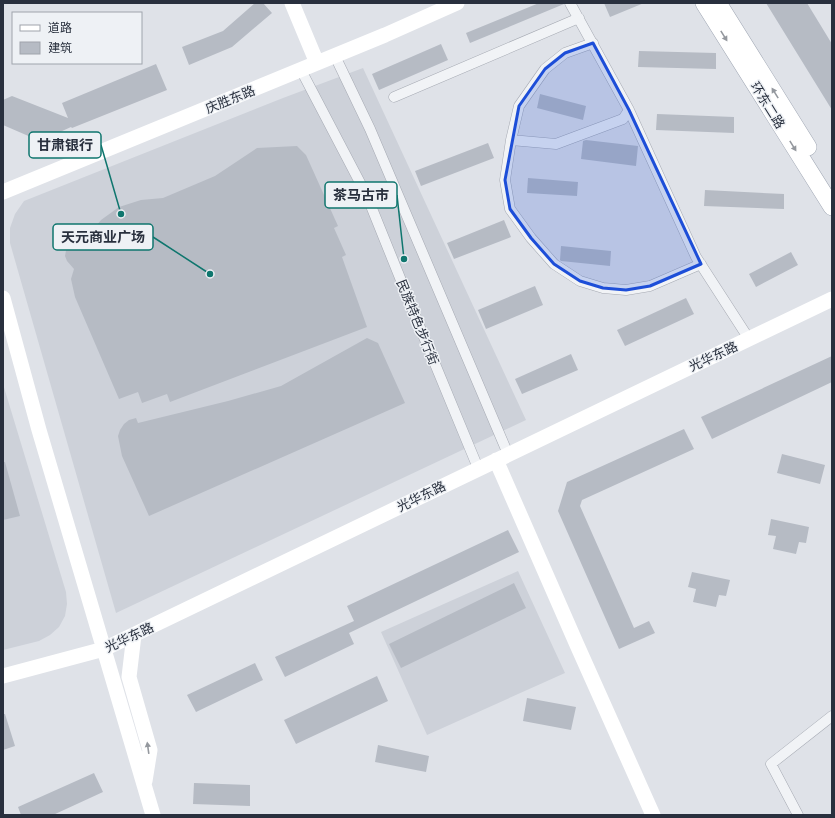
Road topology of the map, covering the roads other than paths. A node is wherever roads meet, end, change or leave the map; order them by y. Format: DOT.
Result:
graph roads {
  1 [pos="292,3"];
  2 [pos="457,3"];
  3 [pos="570,3"];
  4 [pos="704,3"];
  5 [pos="718,3"];
  6 [pos="579,18"];
  7 [pos="593,43"];
  8 [pos="335,56"];
  9 [pos="317,63"];
  10 [pos="301,70"];
  11 [pos="394,97"];
  12 [pos="629,110"];
  13 [pos="511,140"];
  14 [pos="832,186"];
  15 [pos="3,192"];
  16 [pos="832,207"];
  17 [pos="701,264"];
  18 [pos="3,298"];
  19 [pos="832,299"];
  20 [pos="749,339"];
  21 [pos="502,457"];
  22 [pos="478,468"];
  23 [pos="134,635"];
  24 [pos="104,650"];
  25 [pos="3,676"];
  26 [pos="832,716"];
  27 [pos="145,786"];
  28 [pos="153,815"];
  29 [pos="653,815"];
  30 [pos="798,815"];
  1 -- 9 [label="main road"];
  2 -- 8 [label="main road, 庆胜东路"];
  3 -- 6 [label="street"];
  4 -- 16 [label="main road, 环东二路, one-way"];
  14 -- 5 [label="main road, 环东二路, one-way"];
  6 -- 7 [label="street"];
  6 -- 11 [label="street"];
  7 -- 12 [label="street"];
  7 -- 13 [label="street"];
  8 -- 9 [label="main road, 庆胜东路"];
  8 -- 21 [label="street"];
  9 -- 10 [label="main road, 庆胜东路"];
  10 -- 15 [label="main road, 庆胜东路"];
  10 -- 22 [label="street, 民族特色步行街"];
  12 -- 13 [label="street"];
  12 -- 17 [label="street"];
  13 -- 17 [label="street"];
  17 -- 20 [label="street"];
  18 -- 24 [label="main road"];
  19 -- 20 [label="main road, 光华东路"];
  20 -- 21 [label="main road, 光华东路"];
  21 -- 22 [label="main road, 光华东路"];
  21 -- 29 [label="main road"];
  22 -- 23 [label="main road, 光华东路"];
  23 -- 24 [label="main road, 光华东路"];
  27 -- 23 [label="main road, one-way"];
  24 -- 25 [label="main road, 光华东路"];
  24 -- 27 [label="main road"];
  26 -- 30 [label="street"];
  27 -- 28 [label="main road"];
}
